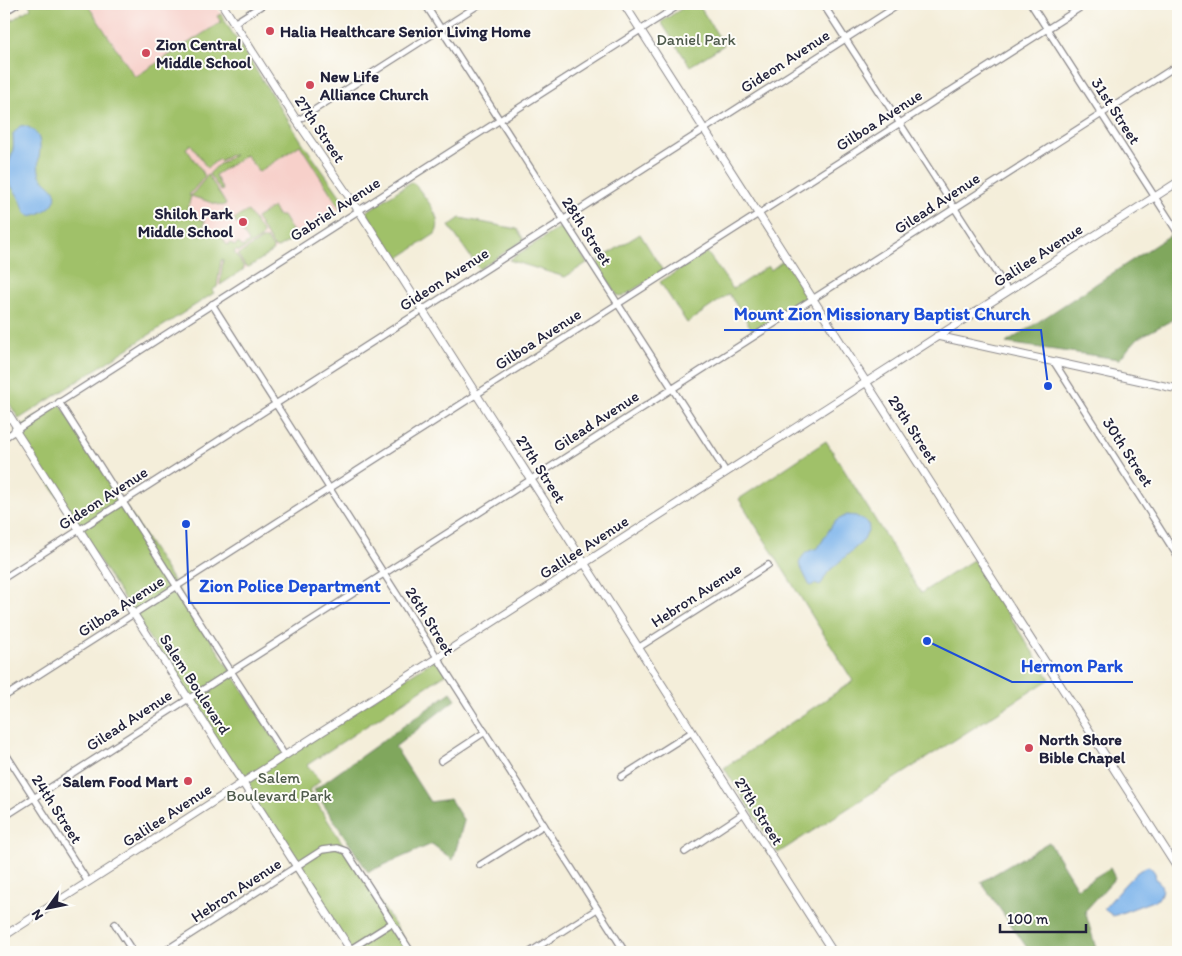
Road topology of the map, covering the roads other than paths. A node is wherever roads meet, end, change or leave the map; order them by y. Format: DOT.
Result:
graph roads {
  1 [pos="17,4"];
  2 [pos="222,4"];
  3 [pos="264,4"];
  4 [pos="425,4"];
  5 [pos="480,4"];
  6 [pos="624,4"];
  7 [pos="681,4"];
  8 [pos="823,4"];
  9 [pos="900,4"];
  10 [pos="1030,4"];
  11 [pos="1086,4"];
  12 [pos="4,12"];
  13 [pos="234,23"];
  14 [pos="441,29"];
  15 [pos="1047,29"];
  16 [pos="640,30"];
  17 [pos="846,38"];
  18 [pos="1178,64"];
  19 [pos="1102,114"];
  20 [pos="500,120"];
  21 [pos="297,121"];
  22 [pos="900,123"];
  23 [pos="704,129"];
  24 [pos="1178,182"];
  25 [pos="1155,197"];
  26 [pos="955,208"];
  27 [pos="358,210"];
  28 [pos="758,214"];
  29 [pos="563,219"];
  30 [pos="1178,233"];
  31 [pos="1008,291"];
  32 [pos="813,299"];
  33 [pos="212,304"];
  34 [pos="618,304"];
  35 [pos="422,309"];
  36 [pos="937,336"];
  37 [pos="1054,362"];
  38 [pos="866,382"];
  39 [pos="672,388"];
  40 [pos="1178,389"];
  41 [pos="476,394"];
  42 [pos="59,402"];
  43 [pos="275,404"];
  44 [pos="4,407"];
  45 [pos="17,429"];
  46 [pos="4,438"];
  47 [pos="726,472"];
  48 [pos="530,479"];
  49 [pos="329,488"];
  50 [pos="123,502"];
  51 [pos="79,530"];
  52 [pos="1178,556"];
  53 [pos="584,563"];
  54 [pos="768,565"];
  55 [pos="384,574"];
  56 [pos="4,578"];
  57 [pos="176,586"];
  58 [pos="134,614"];
  59 [pos="638,648"];
  60 [pos="437,658"];
  61 [pos="231,672"];
  62 [pos="4,697"];
  63 [pos="188,699"];
  64 [pos="485,732"];
  65 [pos="692,732"];
  66 [pos="4,751"];
  67 [pos="285,756"];
  68 [pos="441,761"];
  69 [pos="621,776"];
  70 [pos="242,783"];
  71 [pos="34,798"];
  72 [pos="744,813"];
  73 [pos="4,817"];
  74 [pos="544,825"];
  75 [pos="684,852"];
  76 [pos="480,865"];
  77 [pos="297,867"];
  78 [pos="1178,869"];
  79 [pos="88,882"];
  80 [pos="598,909"];
  81 [pos="392,923"];
  82 [pos="115,924"];
  83 [pos="4,936"];
  84 [pos="349,951"];
  85 [pos="133,952"];
  86 [pos="163,952"];
  87 [pos="411,952"];
  88 [pos="530,952"];
  89 [pos="625,952"];
  90 [pos="832,952"];
  1 -- 12 [label="street"];
  2 -- 13 [label="street, 27th Street"];
  3 -- 13 [label="street"];
  4 -- 14 [label="street, 28th Street"];
  5 -- 14 [label="street"];
  6 -- 16 [label="street, 29th Street"];
  7 -- 16 [label="street, Gabriel Avenue"];
  8 -- 17 [label="street"];
  9 -- 17 [label="street, Gideon Avenue"];
  10 -- 15 [label="street, 31st Street"];
  11 -- 15 [label="street, Gilboa Avenue"];
  13 -- 21 [label="street, 27th Street"];
  14 -- 20 [label="street, 28th Street"];
  14 -- 21 [label="street"];
  15 -- 19 [label="street, 31st Street"];
  15 -- 22 [label="street, Gilboa Avenue"];
  16 -- 20 [label="street, Gabriel Avenue"];
  16 -- 23 [label="street, 29th Street"];
  17 -- 22 [label="street"];
  17 -- 23 [label="street, Gideon Avenue"];
  18 -- 19 [label="street, Gilead Avenue"];
  19 -- 25 [label="street, 31st Street"];
  19 -- 26 [label="street, Gilead Avenue"];
  20 -- 27 [label="street, Gabriel Avenue"];
  20 -- 29 [label="street, 28th Street"];
  21 -- 27 [label="street, 27th Street"];
  22 -- 26 [label="street"];
  22 -- 28 [label="street, Gilboa Avenue"];
  23 -- 28 [label="street, 29th Street"];
  23 -- 29 [label="street, Gideon Avenue"];
  24 -- 25 [label="street, Galilee Avenue"];
  25 -- 30 [label="street, 31st Street"];
  25 -- 31 [label="street, Galilee Avenue"];
  26 -- 31 [label="street"];
  26 -- 32 [label="street, Gilead Avenue"];
  27 -- 33 [label="street, Gabriel Avenue"];
  27 -- 35 [label="street, 27th Street"];
  28 -- 32 [label="street, 29th Street"];
  28 -- 34 [label="street, Gilboa Avenue"];
  29 -- 34 [label="street, 28th Street"];
  29 -- 35 [label="street, Gideon Avenue"];
  31 -- 36 [label="street, Galilee Avenue"];
  32 -- 38 [label="street, 29th Street"];
  32 -- 39 [label="street, Gilead Avenue"];
  33 -- 42 [label="street, Gabriel Avenue"];
  33 -- 43 [label="street, 26th Street"];
  34 -- 39 [label="street, 28th Street"];
  34 -- 41 [label="street, Gilboa Avenue"];
  35 -- 41 [label="street, 27th Street"];
  35 -- 43 [label="street, Gideon Avenue"];
  36 -- 37 [label="street"];
  36 -- 38 [label="street, Galilee Avenue"];
  37 -- 40 [label="street"];
  37 -- 52 [label="street, 30th Street"];
  38 -- 47 [label="street, Galilee Avenue"];
  38 -- 78 [label="street, 29th Street"];
  39 -- 47 [label="street, 28th Street"];
  39 -- 48 [label="street, Gilead Avenue"];
  41 -- 48 [label="street, 27th Street"];
  41 -- 49 [label="street, Gilboa Avenue"];
  42 -- 45 [label="street, Gabriel Avenue"];
  42 -- 50 [label="street"];
  43 -- 49 [label="street, 26th Street"];
  43 -- 50 [label="street, Gideon Avenue"];
  44 -- 45 [label="street, Salem Boulevard"];
  45 -- 46 [label="street, Gabriel Avenue"];
  45 -- 51 [label="street, Salem Boulevard"];
  47 -- 53 [label="street, Galilee Avenue"];
  48 -- 53 [label="street, 27th Street"];
  48 -- 55 [label="street, Gilead Avenue"];
  49 -- 55 [label="street, 26th Street"];
  49 -- 57 [label="street, Gilboa Avenue"];
  50 -- 51 [label="street, Gideon Avenue"];
  50 -- 57 [label="street"];
  51 -- 56 [label="street, Gideon Avenue"];
  51 -- 58 [label="street, Salem Boulevard"];
  53 -- 59 [label="street, 27th Street"];
  53 -- 60 [label="street, Galilee Avenue"];
  54 -- 59 [label="street, Hebron Avenue"];
  55 -- 60 [label="street, 26th Street"];
  55 -- 61 [label="street, Gilead Avenue"];
  57 -- 58 [label="street, Gilboa Avenue"];
  57 -- 61 [label="street"];
  58 -- 62 [label="street, Gilboa Avenue"];
  58 -- 63 [label="street, Salem Boulevard"];
  59 -- 65 [label="street, 27th Street"];
  60 -- 64 [label="street, 26th Street"];
  60 -- 67 [label="street, Galilee Avenue"];
  61 -- 63 [label="street, Gilead Avenue"];
  61 -- 67 [label="street"];
  63 -- 70 [label="street, Salem Boulevard"];
  63 -- 71 [label="street, Gilead Avenue"];
  64 -- 68 [label="street"];
  64 -- 74 [label="street, 26th Street"];
  65 -- 69 [label="street"];
  65 -- 72 [label="street, 27th Street"];
  66 -- 71 [label="street, 24th Street"];
  67 -- 70 [label="street, Galilee Avenue"];
  70 -- 77 [label="street, Salem Boulevard"];
  70 -- 79 [label="street, Galilee Avenue"];
  71 -- 73 [label="street, Gilead Avenue"];
  71 -- 79 [label="street, 24th Street"];
  72 -- 75 [label="street"];
  72 -- 90 [label="street, 27th Street"];
  74 -- 76 [label="street"];
  74 -- 80 [label="street, 26th Street"];
  77 -- 81 [label="street, Hebron Avenue"];
  77 -- 84 [label="street, Salem Boulevard"];
  77 -- 86 [label="street, Hebron Avenue"];
  79 -- 83 [label="street, Galilee Avenue"];
  80 -- 88 [label="street"];
  80 -- 89 [label="street, 26th Street"];
  81 -- 84 [label="street"];
  81 -- 87 [label="street"];
  82 -- 85 [label="street"];
}
